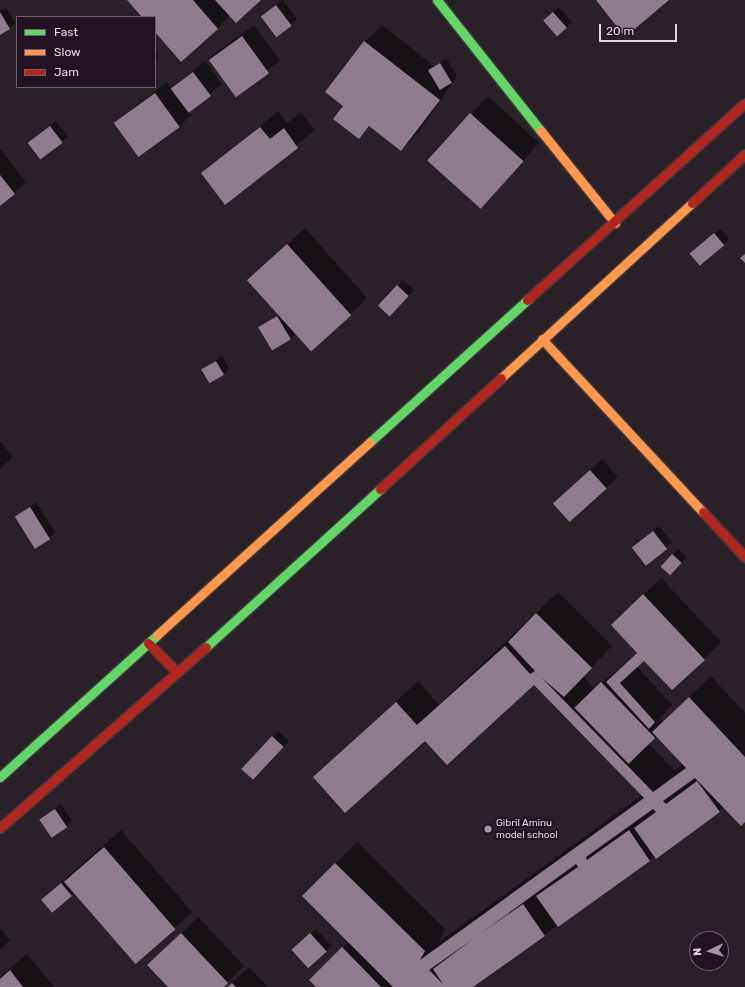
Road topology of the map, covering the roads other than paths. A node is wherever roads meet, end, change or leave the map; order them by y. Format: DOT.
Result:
graph roads {
  1 [pos="437,0"];
  2 [pos="745,103"];
  3 [pos="745,154"];
  4 [pos="615,223"];
  5 [pos="542,339"];
  6 [pos="745,557"];
  7 [pos="148,643"];
  8 [pos="177,672"];
  9 [pos="0,777"];
  10 [pos="0,828"];
  1 -- 4 [label="street"];
  2 -- 4 [label="street"];
  3 -- 5 [label="street"];
  4 -- 7 [label="street"];
  5 -- 6 [label="street"];
  5 -- 8 [label="street"];
  7 -- 8 [label="street"];
  7 -- 9 [label="street"];
  8 -- 10 [label="street"];
}
